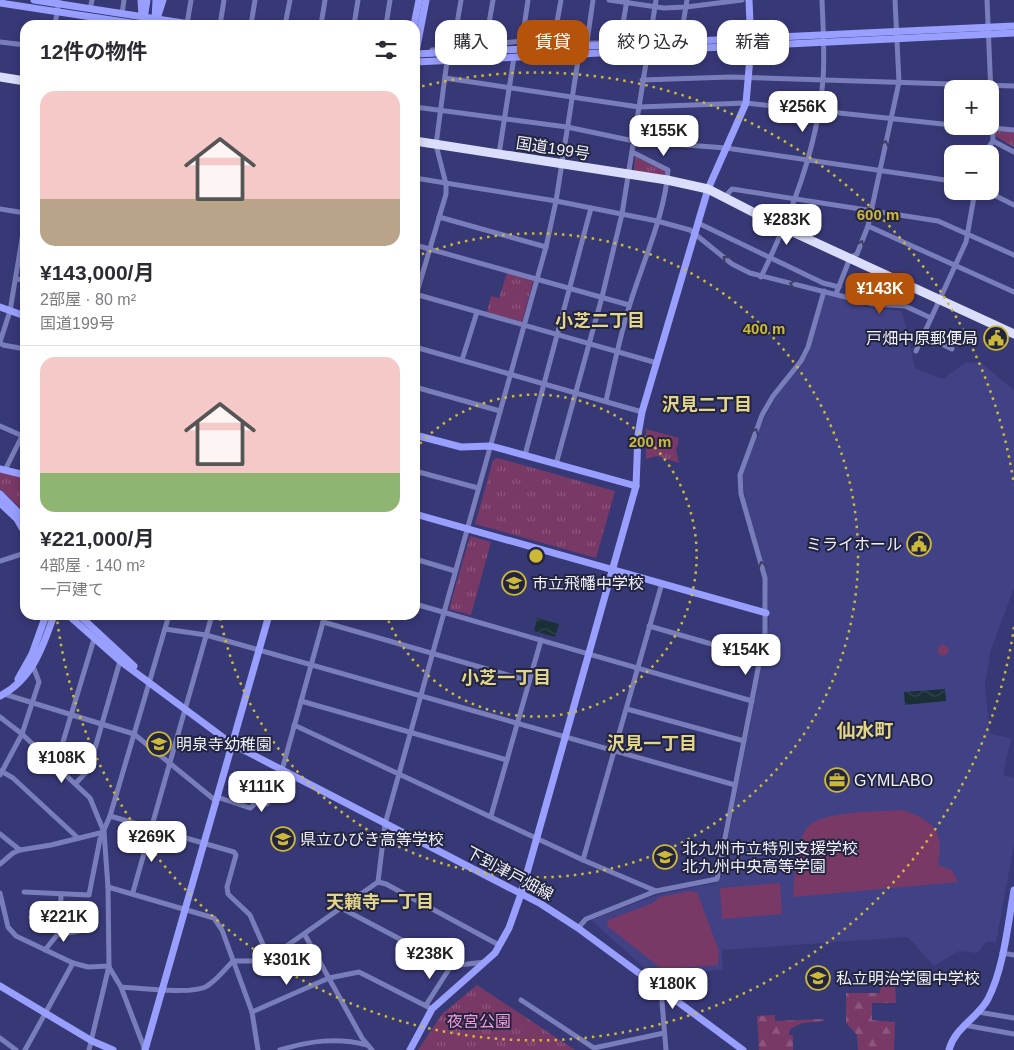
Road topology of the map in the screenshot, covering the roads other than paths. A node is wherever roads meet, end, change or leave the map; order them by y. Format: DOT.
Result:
graph roads {
  1 [pos="34,0"];
  2 [pos="92,0"];
  3 [pos="124,0"];
  4 [pos="141,0"];
  5 [pos="147,0"];
  6 [pos="156,0"];
  7 [pos="163,0"];
  8 [pos="191,0"];
  9 [pos="224,0"];
  10 [pos="255,0"];
  11 [pos="290,0"];
  12 [pos="325,0"];
  13 [pos="358,0"];
  14 [pos="390,0"];
  15 [pos="419,0"];
  16 [pos="426,0"];
  17 [pos="461,0"];
  18 [pos="493,0"];
  19 [pos="528,0"];
  20 [pos="561,0"];
  21 [pos="593,0"];
  22 [pos="609,0"];
  23 [pos="687,0"];
  24 [pos="742,0"];
  25 [pos="749,0"];
  26 [pos="822,0"];
  27 [pos="895,0"];
  28 [pos="986,0"];
  29 [pos="627,1"];
  30 [pos="0,3"];
  31 [pos="655,3"];
  32 [pos="58,5"];
  33 [pos="686,7"];
  34 [pos="90,9"];
  35 [pos="122,14"];
  36 [pos="143,17"];
  37 [pos="56,20"];
  38 [pos="111,20"];
  39 [pos="151,20"];
  40 [pos="156,20"];
  41 [pos="157,20"];
  42 [pos="188,20"];
  43 [pos="221,20"];
  44 [pos="252,20"];
  45 [pos="287,20"];
  46 [pos="322,20"];
  47 [pos="355,20"];
  48 [pos="387,20"];
  49 [pos="415,20"];
  50 [pos="458,20"];
  51 [pos="490,20"];
  52 [pos="525,20"];
  53 [pos="557,20"];
  54 [pos="624,20"];
  55 [pos="652,20"];
  56 [pos="684,20"];
  57 [pos="750,20"];
  58 [pos="1014,26"];
  59 [pos="589,28"];
  60 [pos="420,31"];
  61 [pos="988,31"];
  62 [pos="1014,33"];
  63 [pos="896,35"];
  64 [pos="823,38"];
  65 [pos="789,40"];
  66 [pos="0,42"];
  67 [pos="20,44"];
  68 [pos="599,47"];
  69 [pos="435,50"];
  70 [pos="430,54"];
  71 [pos="420,56"];
  72 [pos="420,57"];
  73 [pos="507,57"];
  74 [pos="514,57"];
  75 [pos="517,57"];
  76 [pos="435,59"];
  77 [pos="446,65"];
  78 [pos="577,65"];
  79 [pos="644,65"];
  80 [pos="750,65"];
  81 [pos="0,77"];
  82 [pos="445,78"];
  83 [pos="749,78"];
  84 [pos="823,79"];
  85 [pos="20,80"];
  86 [pos="642,80"];
  87 [pos="991,80"];
  88 [pos="899,82"];
  89 [pos="944,83"];
  90 [pos="999,85"];
  91 [pos="1014,86"];
  92 [pos="509,88"];
  93 [pos="572,97"];
  94 [pos="746,104"];
  95 [pos="639,107"];
  96 [pos="420,108"];
  97 [pos="440,110"];
  98 [pos="819,111"];
  99 [pos="504,119"];
  100 [pos="891,119"];
  101 [pos="944,124"];
  102 [pos="568,128"];
  103 [pos="999,129"];
  104 [pos="1014,130"];
  105 [pos="993,135"];
  106 [pos="993,141"];
  107 [pos="420,142"];
  108 [pos="634,142"];
  109 [pos="436,145"];
  110 [pos="990,145"];
  111 [pos="726,148"];
  112 [pos="632,152"];
  113 [pos="1014,152"];
  114 [pos="499,155"];
  115 [pos="807,159"];
  116 [pos="562,165"];
  117 [pos="880,170"];
  118 [pos="629,174"];
  119 [pos="420,179"];
  120 [pos="667,180"];
  121 [pos="944,180"];
  122 [pos="446,184"];
  123 [pos="708,189"];
  124 [pos="724,198"];
  125 [pos="999,198"];
  126 [pos="796,200"];
  127 [pos="974,200"];
  128 [pos="556,201"];
  129 [pos="1014,205"];
  130 [pos="591,208"];
  131 [pos="0,209"];
  132 [pos="20,212"];
  133 [pos="871,212"];
  134 [pos="622,214"];
  135 [pos="439,217"];
  136 [pos="657,221"];
  137 [pos="698,223"];
  138 [pos="868,226"];
  139 [pos="784,228"];
  140 [pos="695,233"];
  141 [pos="968,234"];
  142 [pos="420,246"];
  143 [pos="546,247"];
  144 [pos="430,249"];
  145 [pos="1014,255"];
  146 [pos="771,257"];
  147 [pos="850,258"];
  148 [pos="20,260"];
  149 [pos="955,265"];
  150 [pos="761,277"];
  151 [pos="16,279"];
  152 [pos="20,279"];
  153 [pos="538,279"];
  154 [pos="420,280"];
  155 [pos="839,287"];
  156 [pos="570,288"];
  157 [pos="824,291"];
  158 [pos="1014,292"];
  159 [pos="836,294"];
  160 [pos="420,297"];
  161 [pos="602,297"];
  162 [pos="939,299"];
  163 [pos="629,305"];
  164 [pos="0,308"];
  165 [pos="10,311"];
  166 [pos="477,312"];
  167 [pos="20,314"];
  168 [pos="931,318"];
  169 [pos="524,325"];
  170 [pos="558,334"];
  171 [pos="1014,334"];
  172 [pos="923,335"];
  173 [pos="0,342"];
  174 [pos="589,343"];
  175 [pos="20,348"];
  176 [pos="420,348"];
  177 [pos="952,349"];
  178 [pos="916,350"];
  179 [pos="617,351"];
  180 [pos="462,360"];
  181 [pos="657,363"];
  182 [pos="511,374"];
  183 [pos="544,383"];
  184 [pos="420,388"];
  185 [pos="575,392"];
  186 [pos="606,402"];
  187 [pos="500,411"];
  188 [pos="642,412"];
  189 [pos="0,426"];
  190 [pos="420,435"];
  191 [pos="20,436"];
  192 [pos="20,442"];
  193 [pos="491,446"];
  194 [pos="524,455"];
  195 [pos="556,464"];
  196 [pos="3,470"];
  197 [pos="420,472"];
  198 [pos="20,474"];
  199 [pos="636,486"];
  200 [pos="478,488"];
  201 [pos="0,494"];
  202 [pos="0,503"];
  203 [pos="20,514"];
  204 [pos="420,515"];
  205 [pos="20,525"];
  206 [pos="467,529"];
  207 [pos="20,555"];
  208 [pos="420,560"];
  209 [pos="0,561"];
  210 [pos="613,570"];
  211 [pos="455,571"];
  212 [pos="662,584"];
  213 [pos="420,605"];
  214 [pos="444,612"];
  215 [pos="766,613"];
  216 [pos="44,620"];
  217 [pos="52,620"];
  218 [pos="73,620"];
  219 [pos="84,620"];
  220 [pos="168,620"];
  221 [pos="210,620"];
  222 [pos="267,620"];
  223 [pos="323,622"];
  224 [pos="649,626"];
  225 [pos="165,629"];
  226 [pos="206,634"];
  227 [pos="94,639"];
  228 [pos="541,640"];
  229 [pos="258,650"];
  230 [pos="590,653"];
  231 [pos="432,654"];
  232 [pos="760,658"];
  233 [pos="120,661"];
  234 [pos="312,664"];
  235 [pos="33,666"];
  236 [pos="638,668"];
  237 [pos="149,681"];
  238 [pos="529,681"];
  239 [pos="2,695"];
  240 [pos="420,695"];
  241 [pos="301,701"];
  242 [pos="752,701"];
  243 [pos="31,703"];
  244 [pos="627,709"];
  245 [pos="186,710"];
  246 [pos="70,715"];
  247 [pos="0,717"];
  248 [pos="101,724"];
  249 [pos="517,724"];
  250 [pos="294,725"];
  251 [pos="410,732"];
  252 [pos="22,734"];
  253 [pos="134,734"];
  254 [pos="566,737"];
  255 [pos="744,742"];
  256 [pos="232,744"];
  257 [pos="614,750"];
  258 [pos="507,760"];
  259 [pos="171,763"];
  260 [pos="56,765"];
  261 [pos="1,772"];
  262 [pos="284,772"];
  263 [pos="398,774"];
  264 [pos="76,783"];
  265 [pos="735,785"];
  266 [pos="217,799"];
  267 [pos="110,816"];
  268 [pos="491,816"];
  269 [pos="384,824"];
  270 [pos="152,829"];
  271 [pos="104,832"];
  272 [pos="0,834"];
  273 [pos="538,837"];
  274 [pos="78,838"];
  275 [pos="204,843"];
  276 [pos="20,850"];
  277 [pos="583,860"];
  278 [pos="0,864"];
  279 [pos="378,882"];
  280 [pos="108,887"];
  281 [pos="1014,890"];
  282 [pos="656,891"];
  283 [pos="24,892"];
  284 [pos="133,892"];
  285 [pos="0,894"];
  286 [pos="61,894"];
  287 [pos="521,894"];
  288 [pos="186,908"];
  289 [pos="343,909"];
  290 [pos="2,917"];
  291 [pos="31,917"];
  292 [pos="60,918"];
  293 [pos="578,928"];
  294 [pos="80,931"];
  295 [pos="60,934"];
  296 [pos="305,935"];
  297 [pos="499,945"];
  298 [pos="45,950"];
  299 [pos="1002,953"];
  300 [pos="1014,955"];
  301 [pos="268,956"];
  302 [pos="488,961"];
  303 [pos="233,962"];
  304 [pos="73,963"];
  305 [pos="109,966"];
  306 [pos="451,966"];
  307 [pos="330,978"];
  308 [pos="0,986"];
  309 [pos="121,987"];
  310 [pos="661,989"];
  311 [pos="164,990"];
  312 [pos="522,1000"];
  313 [pos="429,1007"];
  314 [pos="252,1012"];
  315 [pos="977,1012"];
  316 [pos="45,1014"];
  317 [pos="1014,1018"];
  318 [pos="964,1025"];
  319 [pos="664,1033"];
  320 [pos="1014,1034"];
  321 [pos="0,1038"];
  322 [pos="92,1041"];
  323 [pos="367,1045"];
  324 [pos="412,1049"];
  325 [pos="16,1050"];
  326 [pos="25,1050"];
  327 [pos="88,1050"];
  328 [pos="114,1050"];
  329 [pos="145,1050"];
  330 [pos="258,1050"];
  331 [pos="280,1050"];
  332 [pos="372,1050"];
  333 [pos="666,1050"];
  334 [pos="743,1050"];
  335 [pos="949,1050"];
  1 -- 32 [label="street"];
  2 -- 34 [label="street"];
  3 -- 35 [label="street"];
  4 -- 36 [label="street"];
  5 -- 36 [label="street"];
  6 -- 40 [label="street"];
  7 -- 41 [label="street"];
  8 -- 42 [label="street"];
  9 -- 43 [label="street"];
  10 -- 44 [label="street"];
  11 -- 45 [label="street"];
  12 -- 46 [label="street"];
  13 -- 47 [label="street"];
  14 -- 48 [label="street"];
  15 -- 49 [label="street"];
  16 -- 60 [label="street"];
  17 -- 50 [label="street"];
  18 -- 51 [label="street"];
  19 -- 52 [label="street"];
  20 -- 53 [label="street"];
  21 -- 59 [label="street"];
  22 -- 29 [label="street"];
  23 -- 33 [label="street"];
  24 -- 33 [label="street"];
  25 -- 57 [label="street"];
  26 -- 64 [label="street"];
  27 -- 63 [label="street"];
  28 -- 61 [label="street"];
  29 -- 31 [label="street"];
  29 -- 54 [label="street"];
  30 -- 32 [label="street"];
  31 -- 33 [label="street"];
  31 -- 55 [label="street"];
  32 -- 34 [label="street"];
  32 -- 37 [label="street"];
  32 -- 38 [label="street"];
  33 -- 56 [label="street"];
  34 -- 35 [label="street"];
  35 -- 36 [label="street"];
  36 -- 39 [label="street"];
  58 -- 61 [label="street"];
  61 -- 62 [label="street"];
  61 -- 63 [label="street"];
  61 -- 87 [label="street"];
  63 -- 64 [label="street"];
  63 -- 88 [label="street"];
  64 -- 65 [label="street"];
  64 -- 84 [label="street"];
  66 -- 67 [label="street"];
  68 -- 70 [label="street"];
  69 -- 70 [label="street"];
  70 -- 71 [label="street"];
  72 -- 76 [label="street"];
  73 -- 74 [label="street"];
  74 -- 75 [label="street"];
  74 -- 92 [label="street"];
  77 -- 82 [label="street"];
  78 -- 93 [label="street"];
  79 -- 86 [label="street"];
  80 -- 83 [label="street"];
  81 -- 85 [label="highway"];
  82 -- 92 [label="street"];
  82 -- 97 [label="street"];
  83 -- 84 [label="street"];
  83 -- 86 [label="street"];
  83 -- 94 [label="street"];
  84 -- 88 [label="street"];
  84 -- 98 [label="street"];
  86 -- 95 [label="street"];
  88 -- 89 [label="street"];
  88 -- 100 [label="street"];
  90 -- 91 [label="street"];
  92 -- 93 [label="street"];
  92 -- 99 [label="street"];
  93 -- 95 [label="street"];
  93 -- 102 [label="street"];
  94 -- 95 [label="street"];
  94 -- 98 [label="street"];
  94 -- 111 [label="street"];
  95 -- 108 [label="street"];
  96 -- 97 [label="street"];
  97 -- 99 [label="street"];
  97 -- 109 [label="street"];
  98 -- 100 [label="street"];
  98 -- 115 [label="street"];
  99 -- 102 [label="street"];
  99 -- 114 [label="street"];
  100 -- 101 [label="street"];
  117 -- 100 [label="street, one-way"];
  102 -- 108 [label="street"];
  102 -- 116 [label="street"];
  103 -- 104 [label="street"];
  105 -- 106 [label="street"];
  106 -- 110 [label="street"];
  106 -- 113 [label="street"];
  107 -- 109 [label="highway, 国道199号"];
  108 -- 111 [label="street"];
  108 -- 112 [label="street"];
  109 -- 114 [label="highway, 国道199号"];
  109 -- 122 [label="street"];
  111 -- 115 [label="street"];
  111 -- 123 [label="street"];
  112 -- 118 [label="street"];
  112 -- 120 [label="street"];
  114 -- 116 [label="highway, 国道199号"];
  115 -- 117 [label="street"];
  115 -- 126 [label="street"];
  116 -- 118 [label="highway, 国道199号"];
  116 -- 128 [label="street"];
  117 -- 121 [label="street"];
  117 -- 133 [label="street"];
  118 -- 120 [label="highway, 国道199号"];
  118 -- 134 [label="street"];
  119 -- 122 [label="street"];
  120 -- 123 [label="highway, 国道199号"];
  120 -- 136 [label="street"];
  122 -- 128 [label="street"];
  122 -- 135 [label="street"];
  123 -- 124 [label="highway, 国道199号"];
  123 -- 137 [label="street"];
  124 -- 126 [label="street"];
  124 -- 139 [label="highway, 国道199号"];
  125 -- 129 [label="street"];
  126 -- 133 [label="street"];
  126 -- 139 [label="street"];
  127 -- 141 [label="street"];
  128 -- 130 [label="street"];
  128 -- 143 [label="street"];
  130 -- 134 [label="street"];
  130 -- 156 [label="street"];
  131 -- 132 [label="street"];
  133 -- 138 [label="street"];
  133 -- 141 [label="street"];
  134 -- 136 [label="street"];
  134 -- 161 [label="street"];
  135 -- 143 [label="street"];
  135 -- 144 [label="street"];
  136 -- 140 [label="street"];
  136 -- 163 [label="street"];
  137 -- 140 [label="street"];
  137 -- 146 [label="street"];
  147 -- 138 [label="street, one-way"];
  138 -- 149 [label="street"];
  139 -- 146 [label="street"];
  139 -- 147 [label="highway, 国道199号"];
  150 -- 140 [label="street, one-way"];
  140 -- 181 [label="street"];
  141 -- 145 [label="street"];
  141 -- 149 [label="street"];
  142 -- 144 [label="street"];
  143 -- 153 [label="street"];
  144 -- 153 [label="street"];
  144 -- 154 [label="street"];
  146 -- 150 [label="street"];
  146 -- 155 [label="street"];
  147 -- 155 [label="street"];
  147 -- 162 [label="highway, 国道199号"];
  148 -- 151 [label="street"];
  149 -- 158 [label="street"];
  149 -- 162 [label="street"];
  157 -- 150 [label="street, one-way"];
  151 -- 152 [label="street"];
  151 -- 165 [label="street"];
  153 -- 156 [label="street"];
  153 -- 169 [label="street"];
  155 -- 159 [label="street"];
  156 -- 161 [label="street"];
  156 -- 170 [label="street"];
  157 -- 159 [label="street"];
  215 -- 157 [label="street, one-way"];
  159 -- 168 [label="street"];
  160 -- 166 [label="street"];
  161 -- 163 [label="street"];
  161 -- 174 [label="street"];
  162 -- 168 [label="street"];
  162 -- 171 [label="highway, 国道199号"];
  163 -- 179 [label="street"];
  164 -- 165 [label="street"];
  165 -- 167 [label="street"];
  165 -- 173 [label="street"];
  166 -- 169 [label="street"];
  166 -- 180 [label="street"];
  168 -- 172 [label="street"];
  169 -- 170 [label="street"];
  169 -- 182 [label="street"];
  170 -- 174 [label="street"];
  170 -- 183 [label="street"];
  172 -- 177 [label="street"];
  172 -- 178 [label="street"];
  173 -- 175 [label="street"];
  174 -- 179 [label="street"];
  174 -- 185 [label="street"];
  176 -- 180 [label="street"];
  179 -- 181 [label="street"];
  179 -- 186 [label="street"];
  180 -- 182 [label="street"];
  181 -- 188 [label="street"];
  182 -- 183 [label="street"];
  182 -- 187 [label="street"];
  183 -- 185 [label="street"];
  183 -- 194 [label="street"];
  184 -- 187 [label="street"];
  185 -- 186 [label="street"];
  185 -- 195 [label="street"];
  186 -- 188 [label="street"];
  187 -- 193 [label="street"];
  188 -- 199 [label="street"];
  189 -- 191 [label="street"];
  190 -- 193 [label="street"];
  192 -- 196 [label="street"];
  193 -- 194 [label="street"];
  193 -- 200 [label="street"];
  194 -- 195 [label="street"];
  195 -- 199 [label="street"];
  196 -- 198 [label="street"];
  197 -- 200 [label="street"];
  199 -- 210 [label="street"];
  200 -- 206 [label="street"];
  201 -- 203 [label="street"];
  202 -- 205 [label="street"];
  204 -- 206 [label="street"];
  206 -- 210 [label="street"];
  206 -- 211 [label="street"];
  207 -- 209 [label="street"];
  208 -- 211 [label="street"];
  210 -- 212 [label="street"];
  210 -- 230 [label="street"];
  211 -- 214 [label="street"];
  212 -- 215 [label="street"];
  212 -- 224 [label="street"];
  213 -- 214 [label="street"];
  214 -- 228 [label="street"];
  214 -- 231 [label="street"];
  215 -- 232 [label="street"];
  216 -- 239 [label="street"];
  217 -- 235 [label="street"];
  218 -- 227 [label="street, 下到津戸畑線"];
  219 -- 237 [label="street, 下到津戸畑線"];
  220 -- 225 [label="street"];
  221 -- 226 [label="street"];
  222 -- 229 [label="street"];
  223 -- 231 [label="street"];
  223 -- 234 [label="street"];
  224 -- 232 [label="street"];
  224 -- 236 [label="street"];
  225 -- 226 [label="street"];
  225 -- 237 [label="street"];
  226 -- 229 [label="street"];
  226 -- 245 [label="street"];
  227 -- 233 [label="street, 下到津戸畑線"];
  227 -- 246 [label="street"];
  228 -- 230 [label="street"];
  228 -- 238 [label="street"];
  229 -- 234 [label="street"];
  229 -- 256 [label="street"];
  230 -- 236 [label="street"];
  230 -- 254 [label="street"];
  231 -- 238 [label="street"];
  231 -- 240 [label="street"];
  232 -- 242 [label="street"];
  233 -- 237 [label="street, 下到津戸畑線"];
  233 -- 248 [label="street"];
  234 -- 240 [label="street"];
  234 -- 241 [label="street"];
  235 -- 239 [label="street"];
  235 -- 243 [label="street"];
  236 -- 242 [label="street"];
  236 -- 244 [label="street"];
  237 -- 245 [label="street, 下到津戸畑線"];
  237 -- 253 [label="street"];
  238 -- 249 [label="street"];
  239 -- 243 [label="street"];
  240 -- 249 [label="street"];
  240 -- 251 [label="street"];
  241 -- 250 [label="street"];
  241 -- 251 [label="street"];
  242 -- 255 [label="street"];
  243 -- 246 [label="street"];
  243 -- 252 [label="street"];
  244 -- 255 [label="street"];
  244 -- 257 [label="street"];
  245 -- 256 [label="street, 下到津戸畑線"];
  245 -- 259 [label="street"];
  246 -- 248 [label="street"];
  246 -- 260 [label="street"];
  247 -- 252 [label="street"];
  248 -- 253 [label="street"];
  248 -- 264 [label="street"];
  249 -- 254 [label="street"];
  249 -- 258 [label="street"];
  250 -- 262 [label="street"];
  250 -- 263 [label="street"];
  251 -- 258 [label="street"];
  251 -- 263 [label="street"];
  252 -- 260 [label="street"];
  252 -- 261 [label="street"];
  253 -- 259 [label="street"];
  253 -- 267 [label="street"];
  254 -- 257 [label="street"];
  254 -- 273 [label="street"];
  255 -- 265 [label="street"];
  256 -- 262 [label="street, 下到津戸畑線"];
  256 -- 266 [label="street"];
  257 -- 265 [label="street"];
  257 -- 277 [label="street"];
  258 -- 268 [label="street"];
  259 -- 266 [label="street"];
  259 -- 270 [label="street"];
  260 -- 264 [label="street"];
  261 -- 274 [label="street"];
  262 -- 266 [label="street"];
  262 -- 269 [label="street, 下到津戸畑線"];
  263 -- 268 [label="street"];
  263 -- 269 [label="street"];
  264 -- 271 [label="street"];
  265 -- 282 [label="street"];
  266 -- 275 [label="street"];
  267 -- 270 [label="street"];
  267 -- 271 [label="street"];
  268 -- 273 [label="street"];
  269 -- 279 [label="street"];
  269 -- 287 [label="street, 下到津戸畑線"];
  270 -- 275 [label="street"];
  270 -- 284 [label="street"];
  271 -- 274 [label="street"];
  271 -- 280 [label="street"];
  271 -- 286 [label="street"];
  272 -- 276 [label="street"];
  273 -- 277 [label="street"];
  273 -- 287 [label="street"];
  274 -- 276 [label="street"];
  275 -- 288 [label="street"];
  275 -- 301 [label="street"];
  276 -- 278 [label="street"];
  277 -- 282 [label="street"];
  279 -- 289 [label="street"];
  279 -- 297 [label="street"];
  280 -- 284 [label="street"];
  280 -- 305 [label="street"];
  281 -- 299 [label="street"];
  282 -- 293 [label="street"];
  283 -- 286 [label="street"];
  284 -- 288 [label="street"];
  285 -- 290 [label="street"];
  286 -- 292 [label="street"];
  287 -- 293 [label="street, 下到津戸畑線"];
  287 -- 297 [label="street"];
  288 -- 303 [label="street"];
  288 -- 311 [label="street"];
  289 -- 296 [label="street"];
  289 -- 306 [label="street"];
  290 -- 298 [label="street"];
  291 -- 292 [label="street"];
  292 -- 295 [label="street"];
  293 -- 310 [label="street, 下到津戸畑線"];
  294 -- 295 [label="street"];
  295 -- 298 [label="street"];
  296 -- 301 [label="street"];
  296 -- 307 [label="street"];
  297 -- 302 [label="street"];
  298 -- 304 [label="street"];
  299 -- 300 [label="street"];
  299 -- 315 [label="street"];
  301 -- 303 [label="street"];
  302 -- 306 [label="street"];
  302 -- 313 [label="street"];
  303 -- 311 [label="street"];
  303 -- 314 [label="street"];
  304 -- 305 [label="street"];
  304 -- 316 [label="street"];
  305 -- 309 [label="street"];
  305 -- 322 [label="street"];
  306 -- 313 [label="street"];
  307 -- 313 [label="street"];
  307 -- 314 [label="street"];
  307 -- 323 [label="street"];
  308 -- 316 [label="street"];
  309 -- 311 [label="street"];
  309 -- 329 [label="street"];
  310 -- 319 [label="street"];
  310 -- 334 [label="street, 下到津戸畑線"];
  311 -- 329 [label="street"];
  312 -- 319 [label="street"];
  313 -- 324 [label="street"];
  314 -- 330 [label="street"];
  315 -- 317 [label="street"];
  315 -- 318 [label="street"];
  316 -- 322 [label="street"];
  316 -- 326 [label="street"];
  318 -- 320 [label="street"];
  318 -- 335 [label="street"];
  319 -- 333 [label="street"];
  321 -- 325 [label="street"];
  322 -- 327 [label="street"];
  322 -- 328 [label="street"];
  323 -- 331 [label="street"];
  323 -- 332 [label="street"];
}
